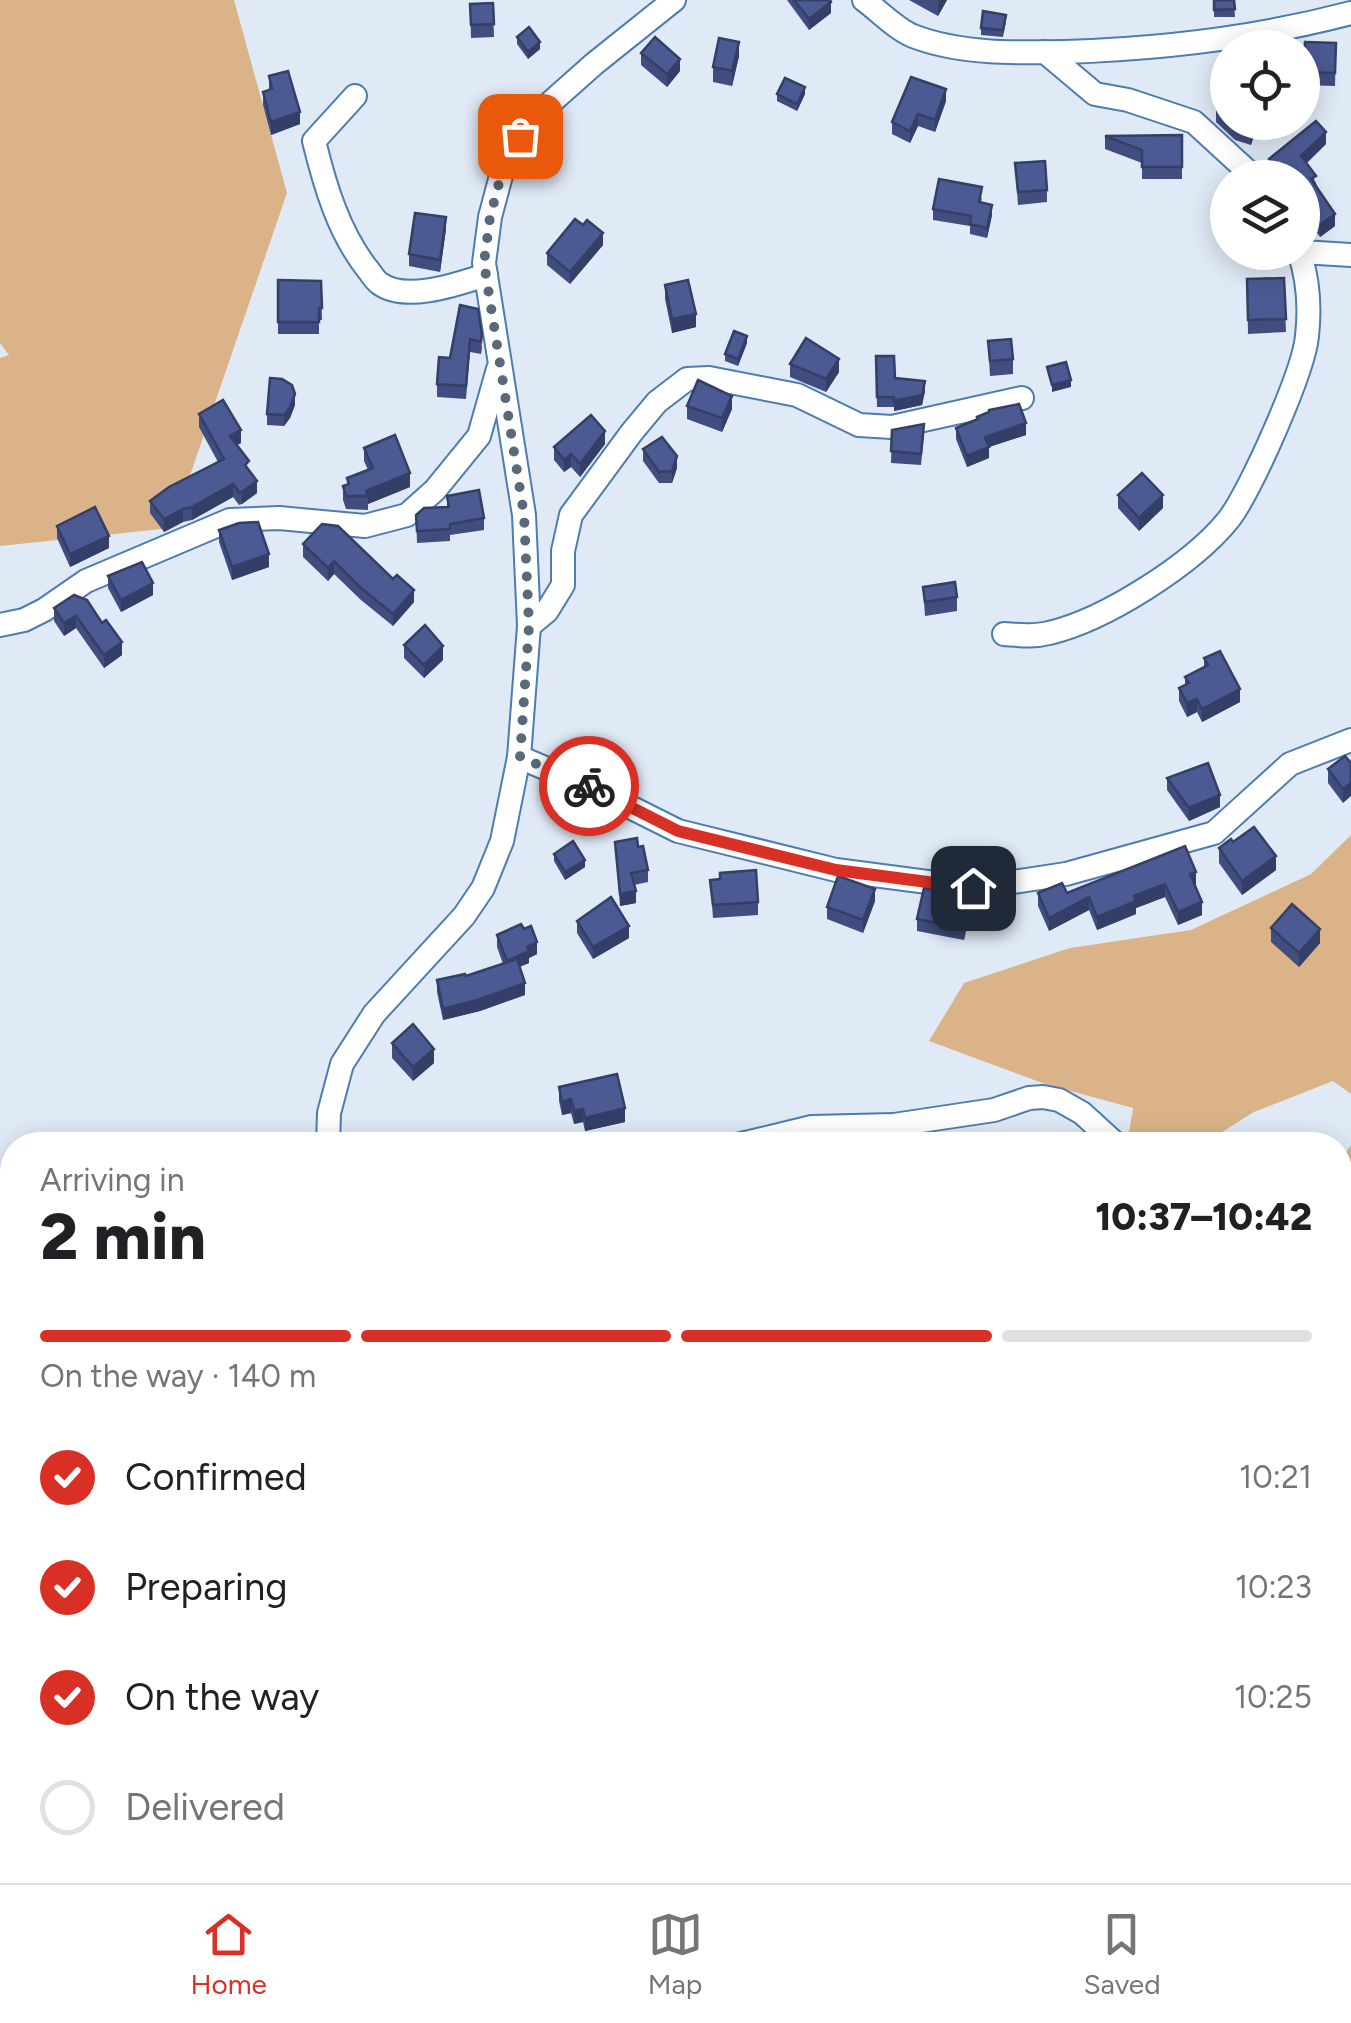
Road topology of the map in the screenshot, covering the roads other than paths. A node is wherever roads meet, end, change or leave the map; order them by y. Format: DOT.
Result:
graph roads {
  1 [pos="674,0"];
  2 [pos="864,0"];
  3 [pos="1351,13"];
  4 [pos="1045,52"];
  5 [pos="356,96"];
  6 [pos="1235,160"];
  7 [pos="1320,253"];
  8 [pos="1351,255"];
  9 [pos="1304,270"];
  10 [pos="486,275"];
  11 [pos="501,360"];
  12 [pos="1022,398"];
  13 [pos="0,625"];
  14 [pos="529,626"];
  15 [pos="1004,634"];
  16 [pos="1351,740"];
  17 [pos="520,757"];
  18 [pos="328,1132"];
  19 [pos="791,1132"];
  20 [pos="1103,1132"];
  1 -- 10 [label="street"];
  2 -- 4 [label="street"];
  3 -- 4 [label="street"];
  4 -- 6 [label="street"];
  5 -- 10 [label="street"];
  7 -- 8 [label="street"];
  9 -- 15 [label="street"];
  10 -- 11 [label="street"];
  11 -- 13 [label="street"];
  11 -- 14 [label="street"];
  12 -- 14 [label="street"];
  14 -- 17 [label="street"];
  16 -- 17 [label="street"];
  17 -- 18 [label="street"];
  19 -- 20 [label="street"];
}
